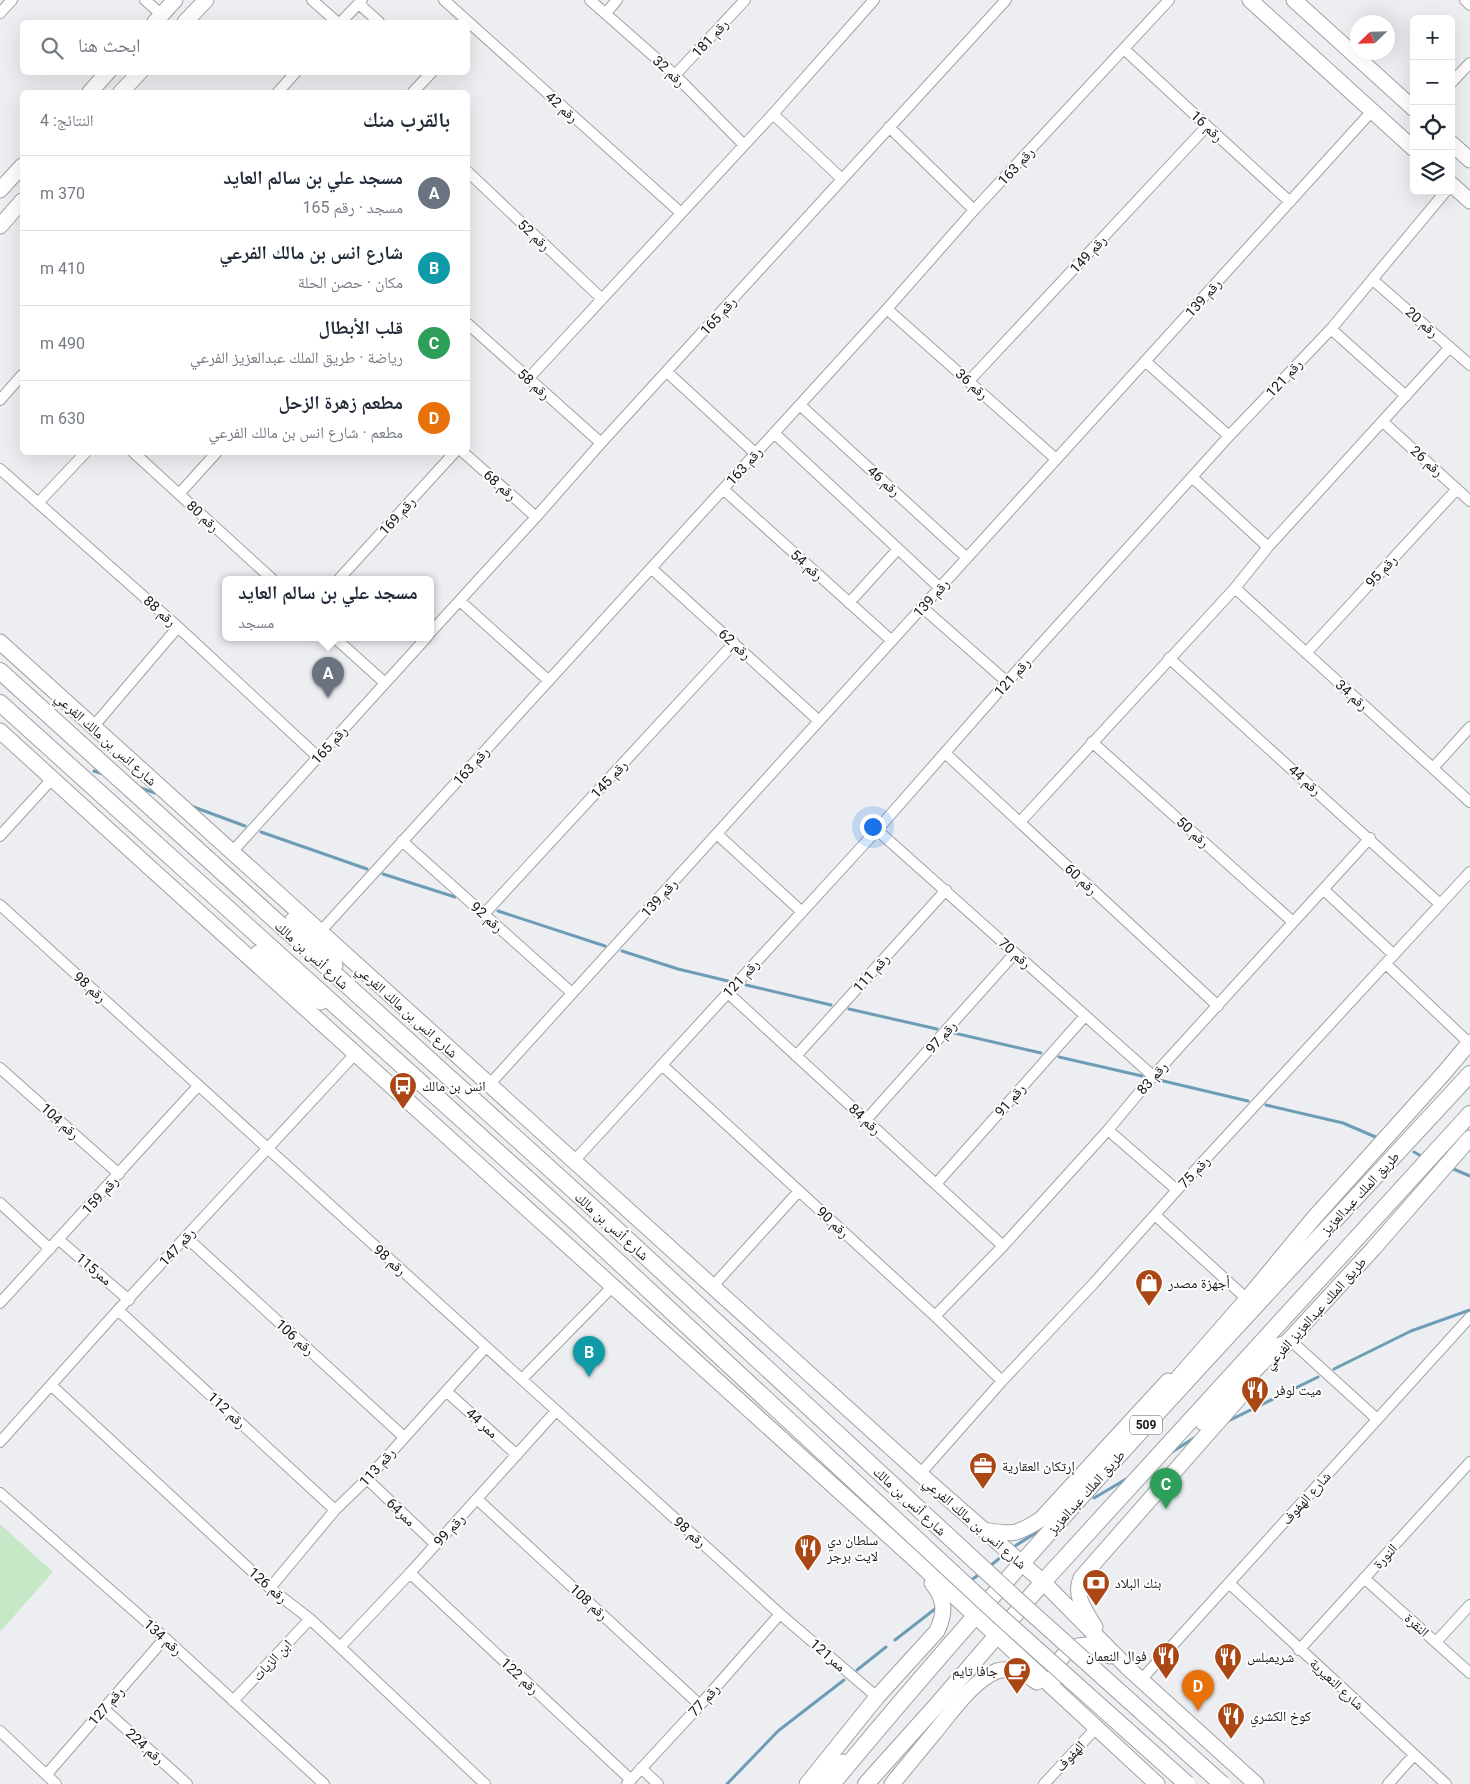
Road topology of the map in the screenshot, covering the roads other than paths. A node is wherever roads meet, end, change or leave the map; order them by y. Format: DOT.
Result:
graph roads {
  1 [pos="145,0"];
  2 [pos="175,0"];
  3 [pos="206,0"];
  4 [pos="312,0"];
  5 [pos="444,0"];
  6 [pos="590,0"];
  7 [pos="617,0"];
  8 [pos="745,0"];
  9 [pos="874,0"];
  10 [pos="1006,0"];
  11 [pos="1169,0"];
  12 [pos="1250,0"];
  13 [pos="1294,0"];
  14 [pos="1465,0"];
  15 [pos="360,2"];
  16 [pos="1470,5"];
  17 [pos="606,13"];
  18 [pos="158,19"];
  19 [pos="187,20"];
  20 [pos="335,20"];
  21 [pos="344,20"];
  22 [pos="377,20"];
  23 [pos="461,20"];
  24 [pos="470,30"];
  25 [pos="1124,49"];
  26 [pos="1470,63"];
  27 [pos="105,75"];
  28 [pos="137,75"];
  29 [pos="293,75"];
  30 [pos="429,75"];
  31 [pos="675,75"];
  32 [pos="1455,79"];
  33 [pos="92,90"];
  34 [pos="123,90"];
  35 [pos="280,90"];
  36 [pos="415,90"];
  37 [pos="1410,105"];
  38 [pos="1372,111"];
  39 [pos="772,114"];
  40 [pos="1207,126"];
  41 [pos="889,127"];
  42 [pos="744,145"];
  43 [pos="1410,145"];
  44 [pos="1455,147"];
  45 [pos="1470,160"];
  46 [pos="20,168"];
  47 [pos="470,174"];
  48 [pos="842,179"];
  49 [pos="0,190"];
  50 [pos="1455,190"];
  51 [pos="1443,195"];
  52 [pos="1470,201"];
  53 [pos="1290,202"];
  54 [pos="20,203"];
  55 [pos="974,210"];
  56 [pos="681,213"];
  57 [pos="0,226"];
  58 [pos="1373,280"];
  59 [pos="601,298"];
  60 [pos="887,309"];
  61 [pos="470,326"];
  62 [pos="1331,329"];
  63 [pos="1450,348"];
  64 [pos="1146,361"];
  65 [pos="1470,365"];
  66 [pos="667,372"];
  67 [pos="20,377"];
  68 [pos="528,378"];
  69 [pos="969,381"];
  70 [pos="1406,396"];
  71 [pos="0,400"];
  72 [pos="800,405"];
  73 [pos="1383,422"];
  74 [pos="774,433"];
  75 [pos="1229,436"];
  76 [pos="601,443"];
  77 [pos="755,454"];
  78 [pos="83,455"];
  79 [pos="136,455"];
  80 [pos="214,455"];
  81 [pos="452,455"];
  82 [pos="466,455"];
  83 [pos="1056,459"];
  84 [pos="0,469"];
  85 [pos="1193,478"];
  86 [pos="723,489"];
  87 [pos="1457,489"];
  88 [pos="179,494"];
  89 [pos="1470,501"];
  90 [pos="38,503"];
  91 [pos="536,517"];
  92 [pos="1268,547"];
  93 [pos="898,549"];
  94 [pos="967,558"];
  95 [pos="652,568"];
  96 [pos="269,576"];
  97 [pos="342,576"];
  98 [pos="940,588"];
  99 [pos="1235,588"];
  100 [pos="460,601"];
  101 [pos="849,603"];
  102 [pos="923,608"];
  103 [pos="178,627"];
  104 [pos="434,629"];
  105 [pos="338,641"];
  106 [pos="424,641"];
  107 [pos="892,641"];
  108 [pos="0,642"];
  109 [pos="734,643"];
  110 [pos="1306,653"];
  111 [pos="1169,658"];
  112 [pos="0,671"];
  113 [pos="549,681"];
  114 [pos="1007,682"];
  115 [pos="385,683"];
  116 [pos="0,704"];
  117 [pos="819,721"];
  118 [pos="93,727"];
  119 [pos="1470,727"];
  120 [pos="0,730"];
  121 [pos="1092,742"];
  122 [pos="945,753"];
  123 [pos="318,757"];
  124 [pos="1433,768"];
  125 [pos="52,779"];
  126 [pos="1470,802"];
  127 [pos="1020,822"];
  128 [pos="877,830"];
  129 [pos="717,834"];
  130 [pos="0,836"];
  131 [pos="1370,838"];
  132 [pos="402,841"];
  133 [pos="231,853"];
  134 [pos="1470,872"];
  135 [pos="160,877"];
  136 [pos="946,890"];
  137 [pos="1324,890"];
  138 [pos="1440,904"];
  139 [pos="0,905"];
  140 [pos="802,912"];
  141 [pos="484,914"];
  142 [pos="1293,922"];
  143 [pos="320,932"];
  144 [pos="1015,953"];
  145 [pos="1394,955"];
  146 [pos="1386,964"];
  147 [pos="572,993"];
  148 [pos="728,993"];
  149 [pos="1218,1006"];
  150 [pos="1085,1016"];
  151 [pos="390,1025"];
  152 [pos="1470,1042"];
  153 [pos="386,1052"];
  154 [pos="356,1053"];
  155 [pos="796,1056"];
  156 [pos="662,1065"];
  157 [pos="0,1068"];
  158 [pos="1470,1074"];
  159 [pos="1153,1076"];
  160 [pos="489,1085"];
  161 [pos="198,1086"];
  162 [pos="1470,1114"];
  163 [pos="866,1120"];
  164 [pos="1108,1130"];
  165 [pos="1470,1138"];
  166 [pos="267,1148"];
  167 [pos="574,1161"];
  168 [pos="119,1174"];
  169 [pos="936,1184"];
  170 [pos="1177,1190"];
  171 [pos="799,1191"];
  172 [pos="0,1203"];
  173 [pos="1155,1215"];
  174 [pos="186,1237"];
  175 [pos="58,1239"];
  176 [pos="1003,1246"];
  177 [pos="50,1249"];
  178 [pos="613,1286"];
  179 [pos="713,1286"];
  180 [pos="1247,1299"];
  181 [pos="129,1300"];
  182 [pos="0,1303"];
  183 [pos="118,1310"];
  184 [pos="935,1316"];
  185 [pos="1470,1317"];
  186 [pos="1288,1341"];
  187 [pos="486,1347"];
  188 [pos="522,1380"];
  189 [pos="1002,1380"];
  190 [pos="52,1386"];
  191 [pos="446,1391"];
  192 [pos="556,1411"];
  193 [pos="1377,1419"];
  194 [pos="1148,1423"];
  195 [pos="1183,1429"];
  196 [pos="404,1437"];
  197 [pos="0,1442"];
  198 [pos="517,1455"];
  199 [pos="1470,1462"];
  200 [pos="920,1474"];
  201 [pos="367,1479"];
  202 [pos="0,1493"];
  203 [pos="477,1499"];
  204 [pos="335,1510"];
  205 [pos="984,1530"];
  206 [pos="435,1544"];
  207 [pos="911,1556"];
  208 [pos="1022,1564"];
  209 [pos="410,1573"];
  210 [pos="1364,1578"];
  211 [pos="1043,1582"];
  212 [pos="1228,1584"];
  213 [pos="270,1588"];
  214 [pos="1470,1604"];
  215 [pos="780,1614"];
  216 [pos="975,1616"];
  217 [pos="310,1619"];
  218 [pos="996,1636"];
  219 [pos="165,1638"];
  220 [pos="1436,1642"];
  221 [pos="1104,1643"];
  222 [pos="340,1647"];
  223 [pos="1300,1650"];
  224 [pos="1128,1668"];
  225 [pos="1470,1673"];
  226 [pos="1141,1680"];
  227 [pos="877,1697"];
  228 [pos="233,1701"];
  229 [pos="700,1705"];
  230 [pos="104,1708"];
  231 [pos="1079,1712"];
  232 [pos="1096,1728"];
  233 [pos="0,1731"];
  234 [pos="868,1740"];
  235 [pos="1414,1755"];
  236 [pos="641,1768"];
  237 [pos="47,1774"];
  238 [pos="629,1782"];
  239 [pos="869,1782"];
  240 [pos="56,1784"];
  241 [pos="186,1784"];
  242 [pos="324,1784"];
  243 [pos="485,1784"];
  244 [pos="658,1784"];
  245 [pos="807,1784"];
  246 [pos="819,1784"];
  247 [pos="832,1784"];
  248 [pos="892,1784"];
  249 [pos="1044,1784"];
  250 [pos="1157,1784"];
  251 [pos="1187,1784"];
  252 [pos="1222,1784"];
  253 [pos="1256,1784"];
  254 [pos="1388,1784"];
  255 [pos="1446,1784"];
  1 -- 18 [label="street"];
  2 -- 18 [label="street"];
  3 -- 19 [label="street"];
  4 -- 20 [label="street"];
  5 -- 23 [label="street, رقم 42"];
  6 -- 17 [label="street, رقم 32"];
  7 -- 17 [label="street"];
  8 -- 31 [label="street, رقم 181"];
  9 -- 39 [label="street"];
  10 -- 41 [label="street, رقم 165"];
  11 -- 25 [label="street, رقم 163"];
  12 -- 38 [label="street"];
  13 -- 37 [label="street"];
  14 -- 16 [label="street"];
  15 -- 21 [label="street"];
  15 -- 22 [label="street"];
  17 -- 31 [label="street, رقم 32"];
  24 -- 56 [label="street, رقم 42"];
  25 -- 40 [label="street, رقم 16"];
  25 -- 55 [label="street, رقم 163"];
  26 -- 32 [label="street"];
  27 -- 33 [label="street"];
  28 -- 34 [label="street"];
  29 -- 35 [label="street"];
  30 -- 36 [label="street"];
  31 -- 42 [label="street, رقم 32"];
  38 -- 43 [label="street"];
  38 -- 53 [label="street, رقم 139"];
  39 -- 42 [label="street"];
  39 -- 48 [label="street"];
  40 -- 53 [label="street, رقم 16"];
  40 -- 69 [label="street, رقم 149"];
  41 -- 48 [label="street, رقم 165"];
  41 -- 55 [label="street"];
  42 -- 56 [label="street"];
  44 -- 45 [label="street"];
  46 -- 49 [label="street"];
  47 -- 59 [label="street, رقم 52"];
  48 -- 66 [label="street, رقم 165"];
  50 -- 52 [label="street"];
  51 -- 58 [label="street, رقم 121"];
  53 -- 64 [label="street, رقم 139"];
  54 -- 57 [label="street"];
  55 -- 60 [label="street, رقم 163"];
  56 -- 59 [label="street"];
  58 -- 62 [label="street, رقم 121"];
  58 -- 63 [label="street, رقم 20"];
  59 -- 68 [label="street"];
  60 -- 69 [label="street, رقم 36"];
  60 -- 72 [label="street, رقم 163"];
  61 -- 68 [label="street, رقم 58"];
  62 -- 70 [label="street"];
  62 -- 75 [label="street, رقم 121"];
  63 -- 65 [label="street, رقم 20"];
  63 -- 70 [label="street"];
  64 -- 75 [label="street"];
  64 -- 83 [label="street, رقم 139"];
  66 -- 76 [label="street, رقم 165"];
  66 -- 77 [label="street"];
  67 -- 71 [label="street"];
  68 -- 76 [label="street, رقم 58"];
  69 -- 83 [label="street, رقم 36"];
  70 -- 73 [label="street"];
  72 -- 74 [label="street, رقم 163"];
  72 -- 94 [label="street, رقم 46"];
  73 -- 87 [label="street, رقم 26"];
  73 -- 92 [label="street"];
  74 -- 77 [label="street, رقم 163"];
  74 -- 93 [label="street"];
  75 -- 85 [label="street, رقم 121"];
  76 -- 91 [label="street, رقم 165"];
  77 -- 86 [label="street, رقم 163"];
  78 -- 90 [label="street"];
  79 -- 88 [label="street, رقم 80"];
  80 -- 88 [label="street"];
  81 -- 97 [label="street, رقم 169"];
  82 -- 91 [label="street, رقم 68"];
  83 -- 94 [label="street, رقم 139"];
  84 -- 90 [label="street, رقم 88"];
  85 -- 92 [label="street"];
  85 -- 114 [label="street, رقم 121"];
  86 -- 95 [label="street, رقم 163"];
  86 -- 101 [label="street, رقم 54"];
  87 -- 89 [label="street, رقم 26"];
  87 -- 110 [label="street, رقم 95"];
  88 -- 96 [label="street, رقم 80"];
  90 -- 103 [label="street, رقم 88"];
  91 -- 100 [label="street, رقم 165"];
  92 -- 99 [label="street"];
  93 -- 98 [label="street"];
  93 -- 101 [label="street"];
  94 -- 98 [label="street, رقم 139"];
  95 -- 109 [label="street, رقم 62"];
  95 -- 113 [label="street, رقم 163"];
  98 -- 102 [label="street, رقم 139"];
  99 -- 110 [label="street, رقم 34"];
  99 -- 111 [label="street"];
  100 -- 104 [label="street, رقم 165"];
  100 -- 113 [label="street"];
  101 -- 107 [label="street, رقم 54"];
  102 -- 107 [label="street, رقم 139"];
  102 -- 114 [label="street"];
  103 -- 118 [label="street"];
  103 -- 123 [label="street, رقم 88"];
  105 -- 115 [label="street"];
  106 -- 115 [label="street, رقم 165"];
  107 -- 117 [label="street, رقم 139"];
  108 -- 118 [label="street, شارع انس بن مالك الفرعي"];
  109 -- 117 [label="street, رقم 62"];
  109 -- 141 [label="street, رقم 145"];
  110 -- 124 [label="street, رقم 34"];
  111 -- 121 [label="street"];
  111 -- 131 [label="street, رقم 44"];
  112 -- 151 [label="main road, شارع أنس بن مالك"];
  113 -- 132 [label="street, رقم 163"];
  114 -- 122 [label="street, رقم 121"];
  115 -- 123 [label="street, رقم 165"];
  116 -- 153 [label="main road, شارع أنس بن مالك"];
  117 -- 129 [label="street, رقم 139"];
  118 -- 133 [label="street, شارع انس بن مالك الفرعي"];
  119 -- 124 [label="street"];
  120 -- 125 [label="street"];
  121 -- 127 [label="street"];
  121 -- 142 [label="street, رقم 50"];
  122 -- 127 [label="street, رقم 60"];
  122 -- 128 [label="street, رقم 121"];
  123 -- 133 [label="street, رقم 165"];
  124 -- 126 [label="street, رقم 34"];
  125 -- 130 [label="street"];
  125 -- 135 [label="street"];
  127 -- 149 [label="street, رقم 60"];
  128 -- 136 [label="street, رقم 70"];
  128 -- 140 [label="street, رقم 121"];
  129 -- 140 [label="street"];
  129 -- 147 [label="street, رقم 139"];
  131 -- 137 [label="street, رقم 83"];
  131 -- 138 [label="street, رقم 44"];
  132 -- 141 [label="street, رقم 92"];
  132 -- 143 [label="street, رقم 163"];
  133 -- 143 [label="street, شارع انس بن مالك الفرعي"];
  133 -- 151 [label="street"];
  134 -- 138 [label="street, رقم 75"];
  135 -- 153 [label="street"];
  135 -- 154 [label="street"];
  136 -- 144 [label="street, رقم 70"];
  136 -- 155 [label="street, رقم 111"];
  137 -- 142 [label="street, رقم 83"];
  137 -- 145 [label="street"];
  138 -- 145 [label="street, رقم 75"];
  139 -- 161 [label="street, رقم 98"];
  140 -- 148 [label="street, رقم 121"];
  141 -- 147 [label="street, رقم 92"];
  142 -- 149 [label="street, رقم 83"];
  143 -- 160 [label="street, شارع انس بن مالك الفرعي"];
  144 -- 150 [label="street, رقم 70"];
  144 -- 163 [label="street, رقم 97"];
  145 -- 146 [label="street, رقم 75"];
  146 -- 152 [label="street"];
  146 -- 170 [label="street, رقم 75"];
  147 -- 160 [label="street, رقم 139"];
  148 -- 155 [label="street, رقم 84"];
  148 -- 156 [label="street, رقم 121"];
  149 -- 159 [label="street, رقم 83"];
  150 -- 159 [label="street, رقم 70"];
  150 -- 169 [label="street, رقم 91"];
  151 -- 252 [label="main road, شارع أنس بن مالك, bridge"];
  152 -- 180 [label="street"];
  153 -- 251 [label="main road, شارع أنس بن مالك, bridge"];
  154 -- 166 [label="street, رقم 147"];
  154 -- 178 [label="street"];
  155 -- 163 [label="street, رقم 84"];
  156 -- 167 [label="street, رقم 121"];
  156 -- 171 [label="street, رقم 90"];
  157 -- 168 [label="street, رقم 104"];
  158 -- 194 [label="main road, طريق الملك عبدالعزيز / 509"];
  159 -- 164 [label="street, رقم 83"];
  160 -- 167 [label="street, شارع انس بن مالك الفرعي"];
  161 -- 166 [label="street, رقم 98"];
  161 -- 168 [label="street, رقم 159"];
  162 -- 195 [label="main road, طريق الملك عبدالعزيز / 509"];
  163 -- 169 [label="street, رقم 84"];
  164 -- 170 [label="street"];
  164 -- 176 [label="street, رقم 83"];
  165 -- 186 [label="street, طريق الملك عبدالعزيز الفرعي"];
  166 -- 174 [label="street, رقم 147"];
  166 -- 187 [label="street, رقم 98"];
  167 -- 179 [label="street, شارع انس بن مالك الفرعي"];
  168 -- 175 [label="street, رقم 159"];
  169 -- 176 [label="street, رقم 84"];
  170 -- 173 [label="street, رقم 75"];
  171 -- 179 [label="street"];
  171 -- 184 [label="street, رقم 90"];
  172 -- 177 [label="street"];
  173 -- 180 [label="street"];
  173 -- 189 [label="street, رقم 75"];
  174 -- 181 [label="street, رقم 147"];
  174 -- 196 [label="street, رقم 106"];
  175 -- 177 [label="street, رقم 159"];
  175 -- 181 [label="street, ممر115"];
  176 -- 184 [label="street, رقم 83"];
  177 -- 182 [label="street, رقم 159"];
  178 -- 188 [label="street"];
  178 -- 207 [label="street"];
  179 -- 200 [label="street, شارع انس بن مالك الفرعي"];
  180 -- 194 [label="street"];
  180 -- 205 [label="street"];
  181 -- 183 [label="street, رقم 147"];
  183 -- 190 [label="street, رقم 147"];
  183 -- 204 [label="street, رقم 112"];
  184 -- 189 [label="street, رقم 90"];
  185 -- 193 [label="street, شارع الهفوف"];
  186 -- 193 [label="street"];
  186 -- 195 [label="main road"];
  186 -- 221 [label="street, طريق الملك عبدالعزيز الفرعي"];
  187 -- 188 [label="street, رقم 98"];
  187 -- 191 [label="street, رقم 113"];
  188 -- 192 [label="street, رقم 98"];
  189 -- 200 [label="street, رقم 75"];
  190 -- 197 [label="street, رقم 147"];
  190 -- 213 [label="street, رقم 126"];
  191 -- 196 [label="street, رقم 113"];
  191 -- 198 [label="street, ممر 44"];
  192 -- 198 [label="street, رقم 99"];
  192 -- 215 [label="street, رقم 98"];
  193 -- 212 [label="street, شارع الهفوف"];
  194 -- 208 [label="main road, طريق الملك عبدالعزيز / 509"];
  195 -- 211 [label="main road, طريق الملك عبدالعزيز / 509"];
  196 -- 201 [label="street, رقم 113"];
  198 -- 203 [label="street, رقم 99"];
  199 -- 210 [label="street, النورة"];
  200 -- 205 [label="street, شارع انس بن مالك الفرعي"];
  201 -- 204 [label="street, رقم 113"];
  201 -- 206 [label="street, ممر64"];
  202 -- 219 [label="street, رقم 134"];
  203 -- 206 [label="street, رقم 99"];
  203 -- 229 [label="street, رقم 108"];
  204 -- 213 [label="street, رقم 113"];
  205 -- 208 [label="street, شارع انس بن مالك الفرعي"];
  206 -- 209 [label="street, رقم 99"];
  207 -- 216 [label="street"];
  207 -- 227 [label="street"];
  208 -- 211 [label="street, شارع انس بن مالك الفرعي"];
  208 -- 216 [label="main road, طريق الملك عبدالعزيز / 509"];
  209 -- 222 [label="street, رقم 99"];
  209 -- 238 [label="street, رقم 122"];
  210 -- 220 [label="street, النقرة"];
  210 -- 223 [label="street, النورة"];
  211 -- 218 [label="main road, طريق الملك عبدالعزيز / 509"];
  211 -- 221 [label="street, شارع انس بن مالك الفرعي"];
  212 -- 223 [label="street, شارع النعيرية"];
  212 -- 226 [label="street, شارع الهفوف"];
  213 -- 217 [label="street, رقم 126"];
  214 -- 220 [label="street"];
  215 -- 227 [label="street, ممر121"];
  215 -- 229 [label="street, رقم 77"];
  216 -- 218 [label="street"];
  216 -- 234 [label="main road, طريق الملك عبدالعزيز / 509"];
  217 -- 222 [label="street, رقم 126"];
  217 -- 228 [label="street, ابن الزيات"];
  218 -- 231 [label="street"];
  218 -- 239 [label="main road, طريق الملك عبدالعزيز / 509"];
  219 -- 228 [label="street, رقم 134"];
  219 -- 230 [label="street, رقم 127"];
  220 -- 225 [label="street, النقرة"];
  221 -- 224 [label="street, شارع انس بن مالك الفرعي"];
  222 -- 243 [label="street, رقم 126"];
  223 -- 235 [label="street, شارع النعيرية"];
  224 -- 226 [label="street, شارع انس بن مالك الفرعي"];
  224 -- 231 [label="street"];
  226 -- 253 [label="street, شارع انس بن مالك الفرعي"];
  227 -- 245 [label="street"];
  228 -- 242 [label="street, رقم 134"];
  229 -- 236 [label="street, رقم 77"];
  230 -- 237 [label="street, رقم 127"];
  230 -- 241 [label="street, رقم 224"];
  231 -- 232 [label="street"];
  231 -- 248 [label="street"];
  232 -- 249 [label="street, الهفوف"];
  232 -- 250 [label="street"];
  233 -- 237 [label="street"];
  234 -- 246 [label="street"];
  234 -- 247 [label="main road, طريق الملك عبدالعزيز / 509"];
  235 -- 254 [label="street"];
  235 -- 255 [label="street, شارع النعيرية"];
  236 -- 238 [label="street, رقم 77"];
  236 -- 244 [label="street"];
  237 -- 240 [label="street"];
}
